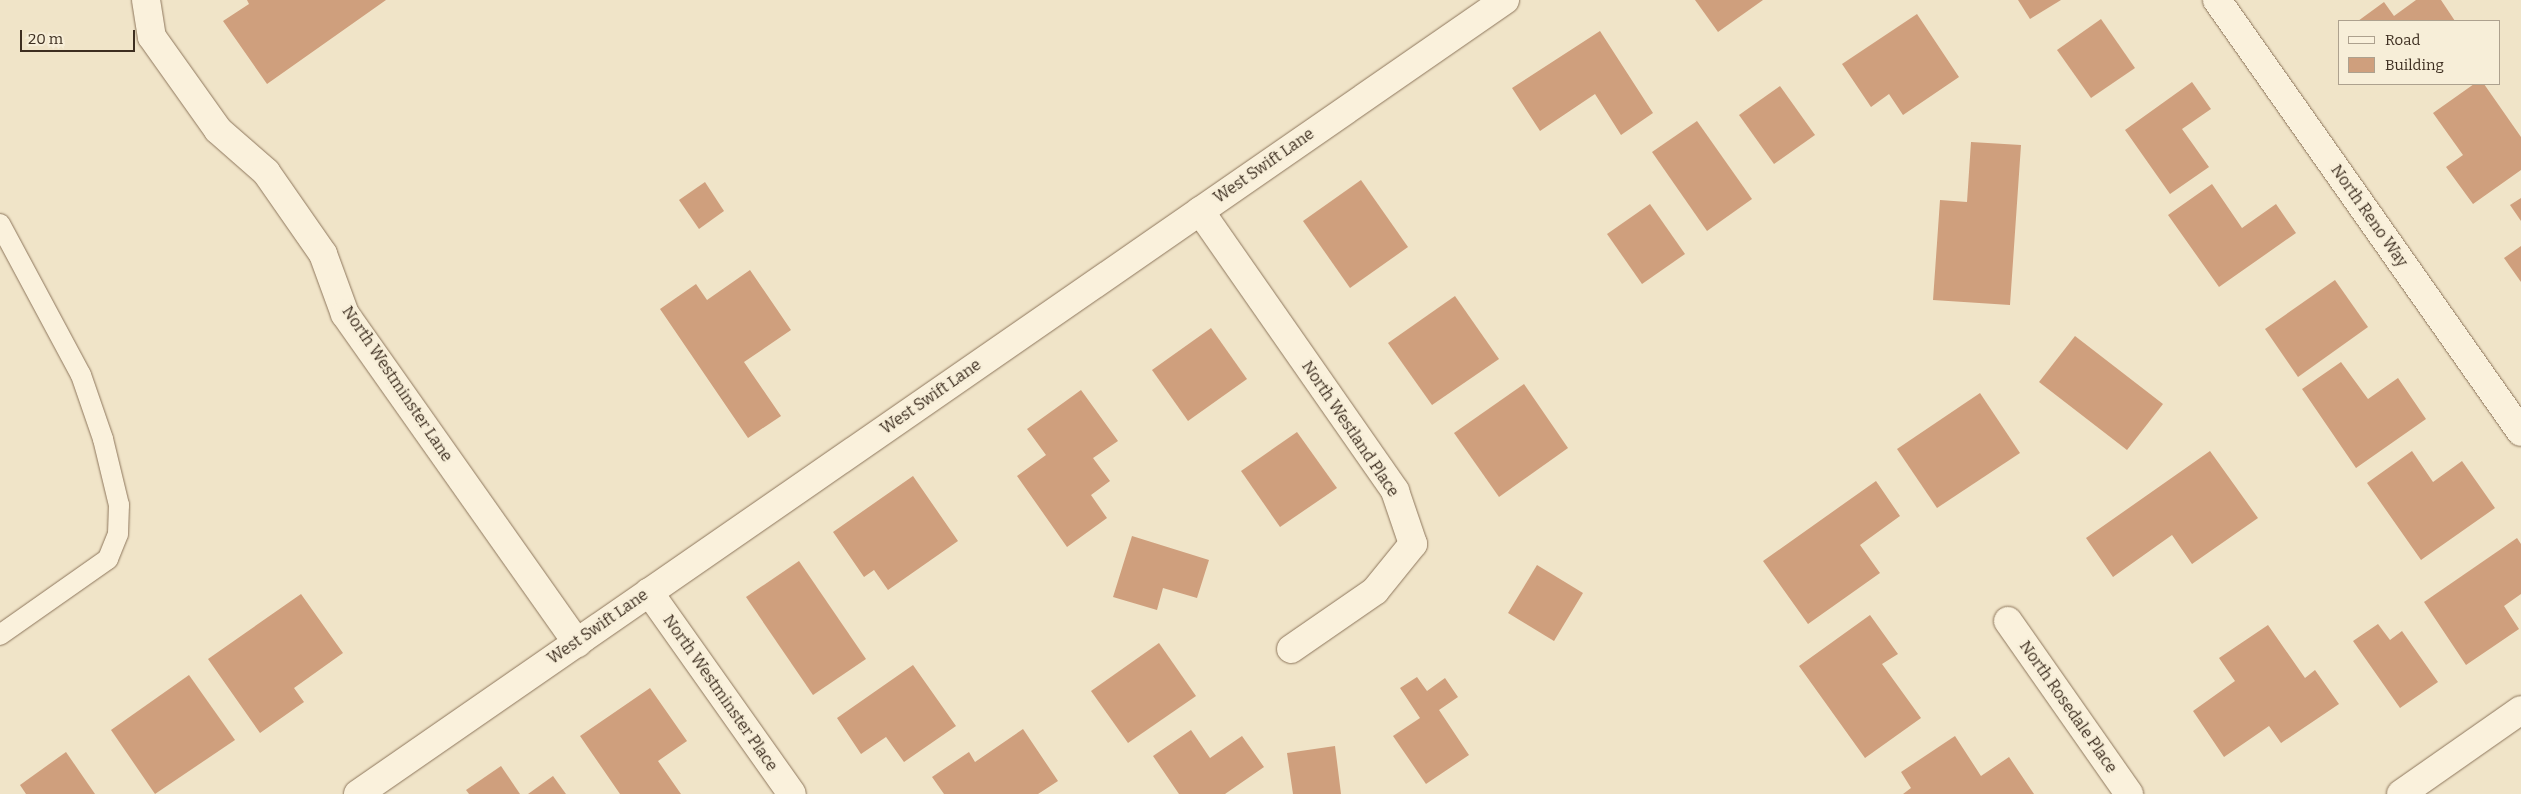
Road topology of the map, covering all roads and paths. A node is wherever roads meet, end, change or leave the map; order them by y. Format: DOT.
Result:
graph roads {
  1 [pos="146,0"];
  2 [pos="1505,0"];
  3 [pos="2217,0"];
  4 [pos="1200,211"];
  5 [pos="0,224"];
  6 [pos="2521,432"];
  7 [pos="649,592"];
  8 [pos="2008,620"];
  9 [pos="0,635"];
  10 [pos="577,642"];
  11 [pos="1291,649"];
  12 [pos="2521,710"];
  13 [pos="358,794"];
  14 [pos="792,794"];
  15 [pos="2129,794"];
  16 [pos="2401,794"];
  1 -- 10 [label="street, North Westminster Lane"];
  2 -- 4 [label="street, West Swift Lane"];
  3 -- 6 [label="street, North Reno Way"];
  4 -- 7 [label="street, West Swift Lane"];
  4 -- 11 [label="street, North Westland Place"];
  5 -- 9 [label="lane"];
  7 -- 10 [label="street, West Swift Lane"];
  7 -- 14 [label="street, North Westminster Place"];
  8 -- 15 [label="street, North Rosedale Place"];
  10 -- 13 [label="street, West Swift Lane"];
  12 -- 16 [label="street"];
}
